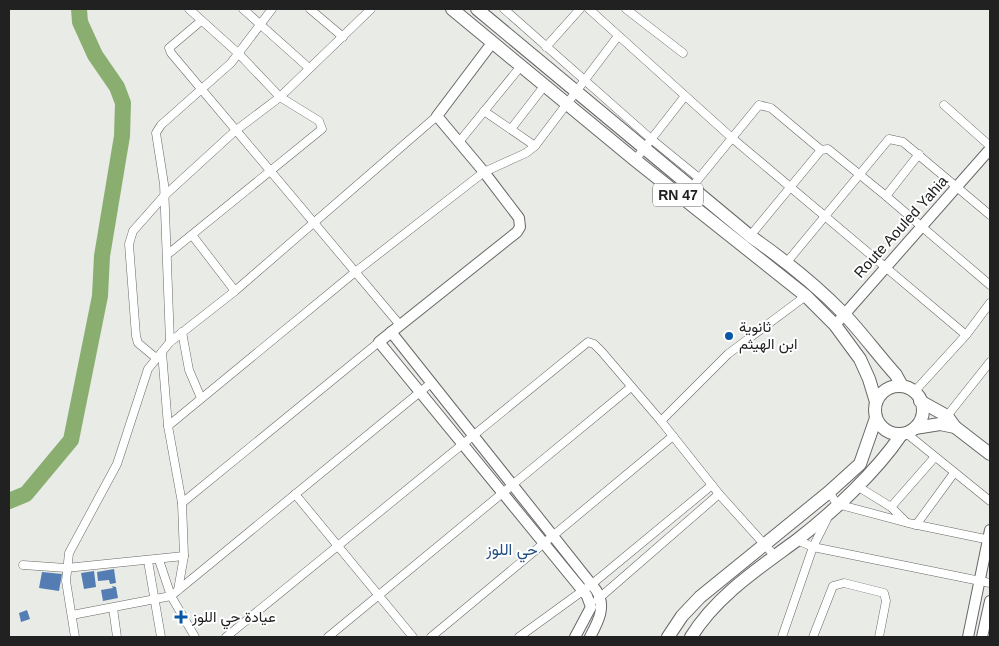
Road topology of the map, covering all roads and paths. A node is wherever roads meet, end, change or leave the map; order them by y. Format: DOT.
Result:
graph roads {
  1 [pos="189,9"];
  2 [pos="243,9"];
  3 [pos="272,9"];
  4 [pos="310,9"];
  5 [pos="371,9"];
  6 [pos="452,9"];
  7 [pos="477,9"];
  8 [pos="504,9"];
  9 [pos="580,9"];
  10 [pos="589,9"];
  11 [pos="626,9"];
  12 [pos="201,21"];
  13 [pos="260,25"];
  14 [pos="343,36"];
  15 [pos="618,36"];
  16 [pos="492,43"];
  17 [pos="546,47"];
  18 [pos="683,53"];
  19 [pos="239,54"];
  20 [pos="521,66"];
  21 [pos="309,68"];
  22 [pos="585,80"];
  23 [pos="545,85"];
  24 [pos="202,90"];
  25 [pos="576,92"];
  26 [pos="685,96"];
  27 [pos="280,97"];
  28 [pos="567,104"];
  29 [pos="944,105"];
  30 [pos="484,111"];
  31 [pos="437,116"];
  32 [pos="511,129"];
  33 [pos="235,131"];
  34 [pos="732,138"];
  35 [pos="459,142"];
  36 [pos="647,143"];
  37 [pos="535,146"];
  38 [pos="990,148"];
  39 [pos="822,150"];
  40 [pos="919,154"];
  41 [pos="634,160"];
  42 [pos="484,172"];
  43 [pos="270,173"];
  44 [pos="859,174"];
  45 [pos="696,183"];
  46 [pos="790,186"];
  47 [pos="957,188"];
  48 [pos="164,196"];
  49 [pos="886,196"];
  50 [pos="990,215"];
  51 [pos="824,216"];
  52 [pos="313,224"];
  53 [pos="922,226"];
  54 [pos="192,235"];
  55 [pos="750,236"];
  56 [pos="168,254"];
  57 [pos="787,262"];
  58 [pos="885,267"];
  59 [pos="354,272"];
  60 [pos="990,285"];
  61 [pos="817,288"];
  62 [pos="235,290"];
  63 [pos="806,296"];
  64 [pos="990,303"];
  65 [pos="845,315"];
  66 [pos="400,325"];
  67 [pos="836,325"];
  68 [pos="182,332"];
  69 [pos="391,332"];
  70 [pos="966,335"];
  71 [pos="170,342"];
  72 [pos="379,342"];
  73 [pos="159,355"];
  74 [pos="990,362"];
  75 [pos="431,383"];
  76 [pos="902,386"];
  77 [pos="631,387"];
  78 [pos="420,393"];
  79 [pos="917,396"];
  80 [pos="201,398"];
  81 [pos="876,402"];
  82 [pos="947,416"];
  83 [pos="876,418"];
  84 [pos="662,421"];
  85 [pos="168,426"];
  86 [pos="955,427"];
  87 [pos="907,432"];
  88 [pos="472,434"];
  89 [pos="673,436"];
  90 [pos="461,444"];
  91 [pos="990,454"];
  92 [pos="934,458"];
  93 [pos="954,473"];
  94 [pos="512,485"];
  95 [pos="712,485"];
  96 [pos="857,486"];
  97 [pos="829,492"];
  98 [pos="501,493"];
  99 [pos="295,494"];
  100 [pos="719,494"];
  101 [pos="990,501"];
  102 [pos="182,503"];
  103 [pos="890,507"];
  104 [pos="834,508"];
  105 [pos="679,512"];
  106 [pos="689,521"];
  107 [pos="912,524"];
  108 [pos="553,536"];
  109 [pos="989,536"];
  110 [pos="796,540"];
  111 [pos="338,544"];
  112 [pos="764,544"];
  113 [pos="543,545"];
  114 [pos="813,547"];
  115 [pos="774,555"];
  116 [pos="184,556"];
  117 [pos="159,560"];
  118 [pos="148,561"];
  119 [pos="23,565"];
  120 [pos="66,568"];
  121 [pos="575,571"];
  122 [pos="979,581"];
  123 [pos="990,583"];
  124 [pos="587,587"];
  125 [pos="178,590"];
  126 [pos="380,594"];
  127 [pos="171,596"];
  128 [pos="601,598"];
  129 [pos="153,599"];
  130 [pos="990,601"];
  131 [pos="591,603"];
  132 [pos="113,608"];
  133 [pos="72,615"];
  134 [pos="682,616"];
  135 [pos="700,626"];
  136 [pos="988,626"];
  137 [pos="196,636"];
  138 [pos="75,637"];
  139 [pos="117,637"];
  140 [pos="161,637"];
  141 [pos="226,637"];
  142 [pos="328,637"];
  143 [pos="413,637"];
  144 [pos="431,637"];
  145 [pos="519,637"];
  146 [pos="575,637"];
  147 [pos="590,637"];
  148 [pos="668,637"];
  149 [pos="691,637"];
  150 [pos="782,637"];
  151 [pos="813,637"];
  152 [pos="879,637"];
  153 [pos="968,637"];
  154 [pos="982,637"];
  1 -- 12 [label="street"];
  2 -- 13 [label="street"];
  3 -- 13 [label="street"];
  4 -- 14 [label="street"];
  5 -- 14 [label="street"];
  6 -- 16 [label="main road, RN 47"];
  7 -- 25 [label="main road, RN 47"];
  8 -- 17 [label="street"];
  9 -- 17 [label="street"];
  10 -- 15 [label="street"];
  11 -- 18 [label="street"];
  12 -- 19 [label="street"];
  12 -- 24 [label="street"];
  13 -- 19 [label="street"];
  13 -- 21 [label="street"];
  14 -- 21 [label="street"];
  15 -- 22 [label="street"];
  15 -- 26 [label="street"];
  16 -- 20 [label="main road, RN 47"];
  16 -- 31 [label="street"];
  17 -- 22 [label="street"];
  19 -- 24 [label="street"];
  19 -- 27 [label="street"];
  20 -- 23 [label="main road, RN 47"];
  20 -- 30 [label="street"];
  21 -- 27 [label="street"];
  22 -- 25 [label="street"];
  22 -- 36 [label="street"];
  23 -- 28 [label="main road, RN 47"];
  23 -- 32 [label="street"];
  24 -- 33 [label="street"];
  24 -- 48 [label="street"];
  25 -- 28 [label="street"];
  25 -- 36 [label="main road, RN 47"];
  26 -- 34 [label="street"];
  26 -- 36 [label="street"];
  27 -- 33 [label="street"];
  27 -- 43 [label="street"];
  28 -- 37 [label="street"];
  28 -- 41 [label="main road, RN 47"];
  29 -- 38 [label="street"];
  30 -- 32 [label="street"];
  30 -- 35 [label="street"];
  31 -- 35 [label="street"];
  31 -- 52 [label="street"];
  32 -- 37 [label="street"];
  33 -- 43 [label="street"];
  33 -- 48 [label="street"];
  34 -- 39 [label="street"];
  34 -- 45 [label="street"];
  34 -- 46 [label="street"];
  35 -- 42 [label="street"];
  36 -- 41 [label="street"];
  36 -- 45 [label="main road, RN 47"];
  37 -- 42 [label="street"];
  38 -- 47 [label="street, Route Aouled Yahia"];
  39 -- 44 [label="street"];
  39 -- 46 [label="street"];
  40 -- 44 [label="street"];
  40 -- 47 [label="street"];
  40 -- 49 [label="street"];
  41 -- 63 [label="main road, RN 47"];
  42 -- 59 [label="street"];
  42 -- 66 [label="street"];
  43 -- 52 [label="street"];
  43 -- 54 [label="street"];
  44 -- 49 [label="street"];
  44 -- 51 [label="street"];
  45 -- 55 [label="main road, RN 47"];
  46 -- 51 [label="street"];
  46 -- 55 [label="street"];
  47 -- 50 [label="street"];
  47 -- 53 [label="street, Route Aouled Yahia"];
  48 -- 56 [label="street"];
  48 -- 73 [label="street"];
  49 -- 53 [label="street"];
  51 -- 57 [label="street"];
  51 -- 58 [label="street"];
  52 -- 59 [label="street"];
  52 -- 62 [label="street"];
  53 -- 58 [label="street, Route Aouled Yahia"];
  53 -- 60 [label="street"];
  54 -- 56 [label="street"];
  54 -- 62 [label="street"];
  55 -- 57 [label="main road, RN 47"];
  56 -- 71 [label="street"];
  57 -- 61 [label="main road, RN 47"];
  58 -- 65 [label="street, Route Aouled Yahia"];
  58 -- 70 [label="street"];
  59 -- 66 [label="street"];
  59 -- 80 [label="street"];
  61 -- 63 [label="street"];
  61 -- 65 [label="main road, RN 47"];
  62 -- 68 [label="street"];
  63 -- 67 [label="main road, RN 47"];
  63 -- 84 [label="street"];
  64 -- 70 [label="street"];
  65 -- 67 [label="street, Route Aouled Yahia"];
  65 -- 76 [label="main road, RN 47"];
  66 -- 69 [label="street"];
  67 -- 81 [label="main road, RN 47"];
  68 -- 71 [label="street"];
  68 -- 80 [label="street"];
  69 -- 72 [label="street"];
  69 -- 75 [label="street"];
  70 -- 79 [label="street"];
  71 -- 73 [label="street"];
  72 -- 78 [label="street"];
  72 -- 102 [label="street"];
  73 -- 85 [label="street"];
  73 -- 120 [label="street"];
  74 -- 82 [label="street"];
  75 -- 78 [label="street"];
  75 -- 88 [label="street"];
  76 -- 79 [label="main road"];
  76 -- 81 [label="main road"];
  77 -- 84 [label="street"];
  77 -- 88 [label="street"];
  77 -- 94 [label="street"];
  78 -- 90 [label="street"];
  78 -- 99 [label="street"];
  79 -- 82 [label="main road"];
  79 -- 87 [label="main road"];
  80 -- 85 [label="street"];
  81 -- 83 [label="main road"];
  82 -- 86 [label="main road"];
  83 -- 87 [label="main road"];
  83 -- 97 [label="main road"];
  84 -- 89 [label="street"];
  85 -- 102 [label="street"];
  86 -- 87 [label="main road"];
  86 -- 91 [label="main road"];
  87 -- 92 [label="street"];
  87 -- 96 [label="main road"];
  88 -- 90 [label="street"];
  88 -- 94 [label="street"];
  89 -- 95 [label="street"];
  89 -- 108 [label="street"];
  90 -- 98 [label="street"];
  90 -- 111 [label="street"];
  92 -- 93 [label="street"];
  92 -- 103 [label="street"];
  93 -- 101 [label="street"];
  93 -- 107 [label="street"];
  94 -- 98 [label="street"];
  94 -- 108 [label="street"];
  95 -- 100 [label="street"];
  95 -- 105 [label="street"];
  96 -- 103 [label="street"];
  96 -- 104 [label="main road"];
  97 -- 104 [label="street"];
  97 -- 112 [label="main road"];
  98 -- 113 [label="street"];
  98 -- 126 [label="street"];
  99 -- 111 [label="street"];
  99 -- 125 [label="street"];
  100 -- 106 [label="street"];
  100 -- 112 [label="street"];
  102 -- 116 [label="street"];
  103 -- 107 [label="street"];
  104 -- 107 [label="street"];
  104 -- 110 [label="main road"];
  104 -- 114 [label="street"];
  105 -- 106 [label="street"];
  105 -- 124 [label="street"];
  106 -- 128 [label="street"];
  107 -- 109 [label="street"];
  108 -- 113 [label="street"];
  108 -- 121 [label="street"];
  109 -- 122 [label="street"];
  110 -- 114 [label="street"];
  110 -- 115 [label="main road"];
  111 -- 126 [label="street"];
  111 -- 141 [label="street"];
  112 -- 115 [label="street"];
  112 -- 134 [label="main road"];
  113 -- 121 [label="street"];
  113 -- 144 [label="street"];
  114 -- 122 [label="street"];
  114 -- 150 [label="street"];
  115 -- 135 [label="main road"];
  116 -- 117 [label="street"];
  116 -- 125 [label="street"];
  117 -- 118 [label="street"];
  117 -- 127 [label="street"];
  118 -- 120 [label="street"];
  118 -- 129 [label="street"];
  119 -- 120 [label="street"];
  120 -- 133 [label="street"];
  121 -- 124 [label="street"];
  122 -- 123 [label="street"];
  122 -- 153 [label="street"];
  124 -- 128 [label="street"];
  124 -- 131 [label="street"];
  124 -- 145 [label="street"];
  125 -- 127 [label="street"];
  126 -- 142 [label="street"];
  126 -- 143 [label="street"];
  127 -- 129 [label="street"];
  127 -- 137 [label="street"];
  128 -- 131 [label="street"];
  128 -- 147 [label="street"];
  129 -- 132 [label="street"];
  129 -- 140 [label="street"];
  130 -- 136 [label="street"];
  131 -- 146 [label="street"];
  132 -- 133 [label="street"];
  132 -- 139 [label="street"];
  133 -- 138 [label="street"];
  134 -- 135 [label="main road"];
  134 -- 148 [label="main road"];
  135 -- 149 [label="main road"];
  136 -- 154 [label="street"];
  151 -- 152 [label="street"];
}
